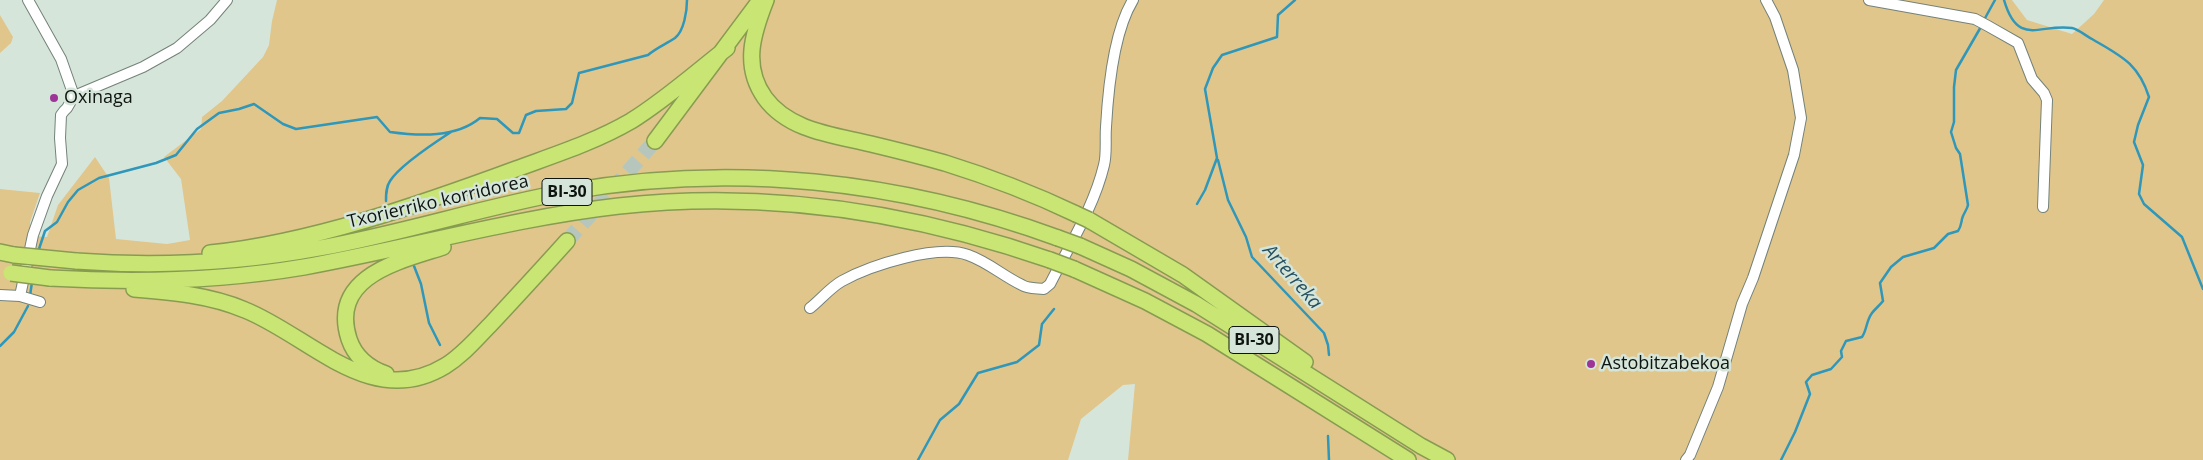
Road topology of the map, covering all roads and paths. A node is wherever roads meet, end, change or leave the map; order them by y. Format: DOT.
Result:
graph roads {
  1 [pos="28,0"];
  2 [pos="227,0"];
  3 [pos="761,0"];
  4 [pos="766,0"];
  5 [pos="1133,0"];
  6 [pos="1766,0"];
  7 [pos="1870,0"];
  8 [pos="727,48"];
  9 [pos="74,96"];
  10 [pos="656,141"];
  11 [pos="2043,208"];
  12 [pos="515,223"];
  13 [pos="567,241"];
  14 [pos="7,253"];
  15 [pos="76,261"];
  16 [pos="6,272"];
  17 [pos="74,282"];
  18 [pos="0,295"];
  19 [pos="20,296"];
  20 [pos="40,302"];
  21 [pos="810,308"];
  22 [pos="402,379"];
  23 [pos="1421,446"];
  24 [pos="1408,460"];
  25 [pos="1447,460"];
  26 [pos="1686,460"];
  1 -- 9 [label="street"];
  2 -- 9 [label="street"];
  3 -- 8 [label="highway"];
  4 -- 23 [label="highway"];
  5 -- 21 [label="street"];
  6 -- 26 [label="street"];
  7 -- 11 [label="street"];
  8 -- 10 [label="highway"];
  8 -- 15 [label="highway"];
  9 -- 19 [label="street"];
  12 -- 17 [label="highway, Txorierriko korridorea / BI-30"];
  12 -- 22 [label="highway"];
  12 -- 24 [label="highway, Txorierriko korridorea / BI-30, bridge"];
  13 -- 22 [label="highway"];
  14 -- 15 [label="highway, Txorierriko korridorea / BI-30, bridge"];
  15 -- 23 [label="highway, Txorierriko korridorea / BI-30, bridge"];
  16 -- 17 [label="highway, Txorierriko korridorea / BI-30, bridge"];
  17 -- 22 [label="highway"];
  18 -- 19 [label="street"];
  19 -- 20 [label="street"];
  23 -- 25 [label="highway, Txorierriko korridorea / BI-30"];
}
